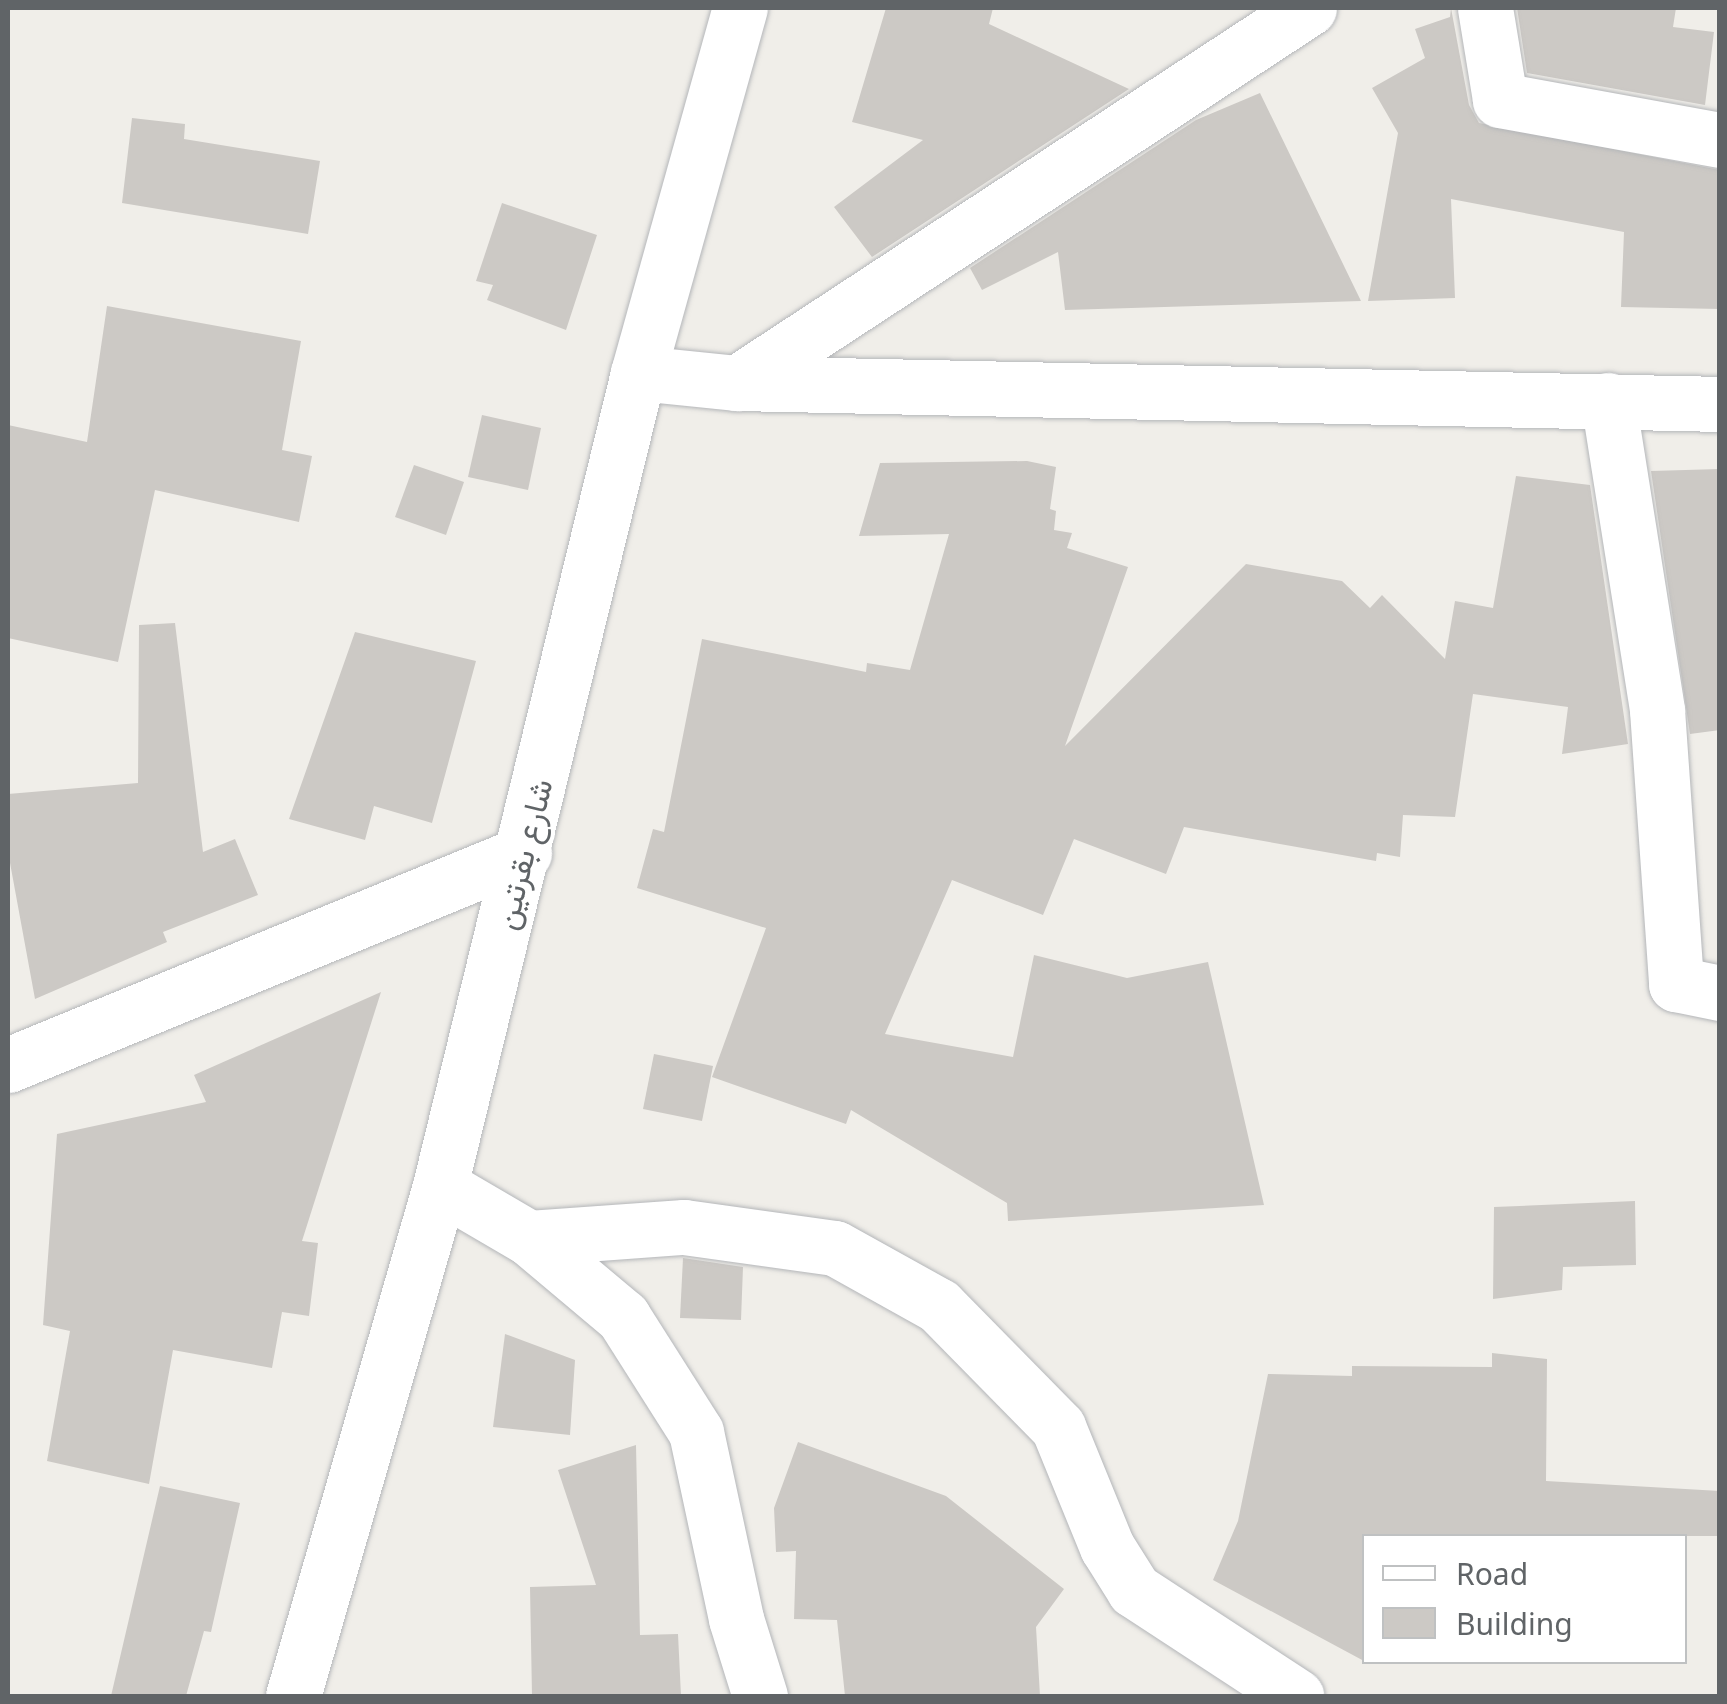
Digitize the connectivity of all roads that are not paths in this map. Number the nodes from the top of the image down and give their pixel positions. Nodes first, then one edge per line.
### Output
1 (740, 8) edge
2 (1309, 8) edge
3 (1485, 8) edge
4 (1720, 140) edge
5 (638, 372) junction
6 (737, 383) junction
7 (1608, 400) junction
8 (1720, 404) edge
9 (524, 853) junction
10 (1720, 993) edge
11 (8, 1065) edge
12 (440, 1186) junction
13 (529, 1238) junction
14 (294, 1696) edge
15 (760, 1696) edge
16 (1296, 1696) edge

1 - 5 street, شارع بقرتين
2 - 6 street
3 - 4 street
5 - 6 street
5 - 9 street, شارع بقرتين
6 - 7 street
7 - 8 street
7 - 10 street
9 - 11 street
9 - 12 street, شارع بقرتين
12 - 13 street
12 - 14 street, شارع بقرتين
13 - 15 street
13 - 16 street

